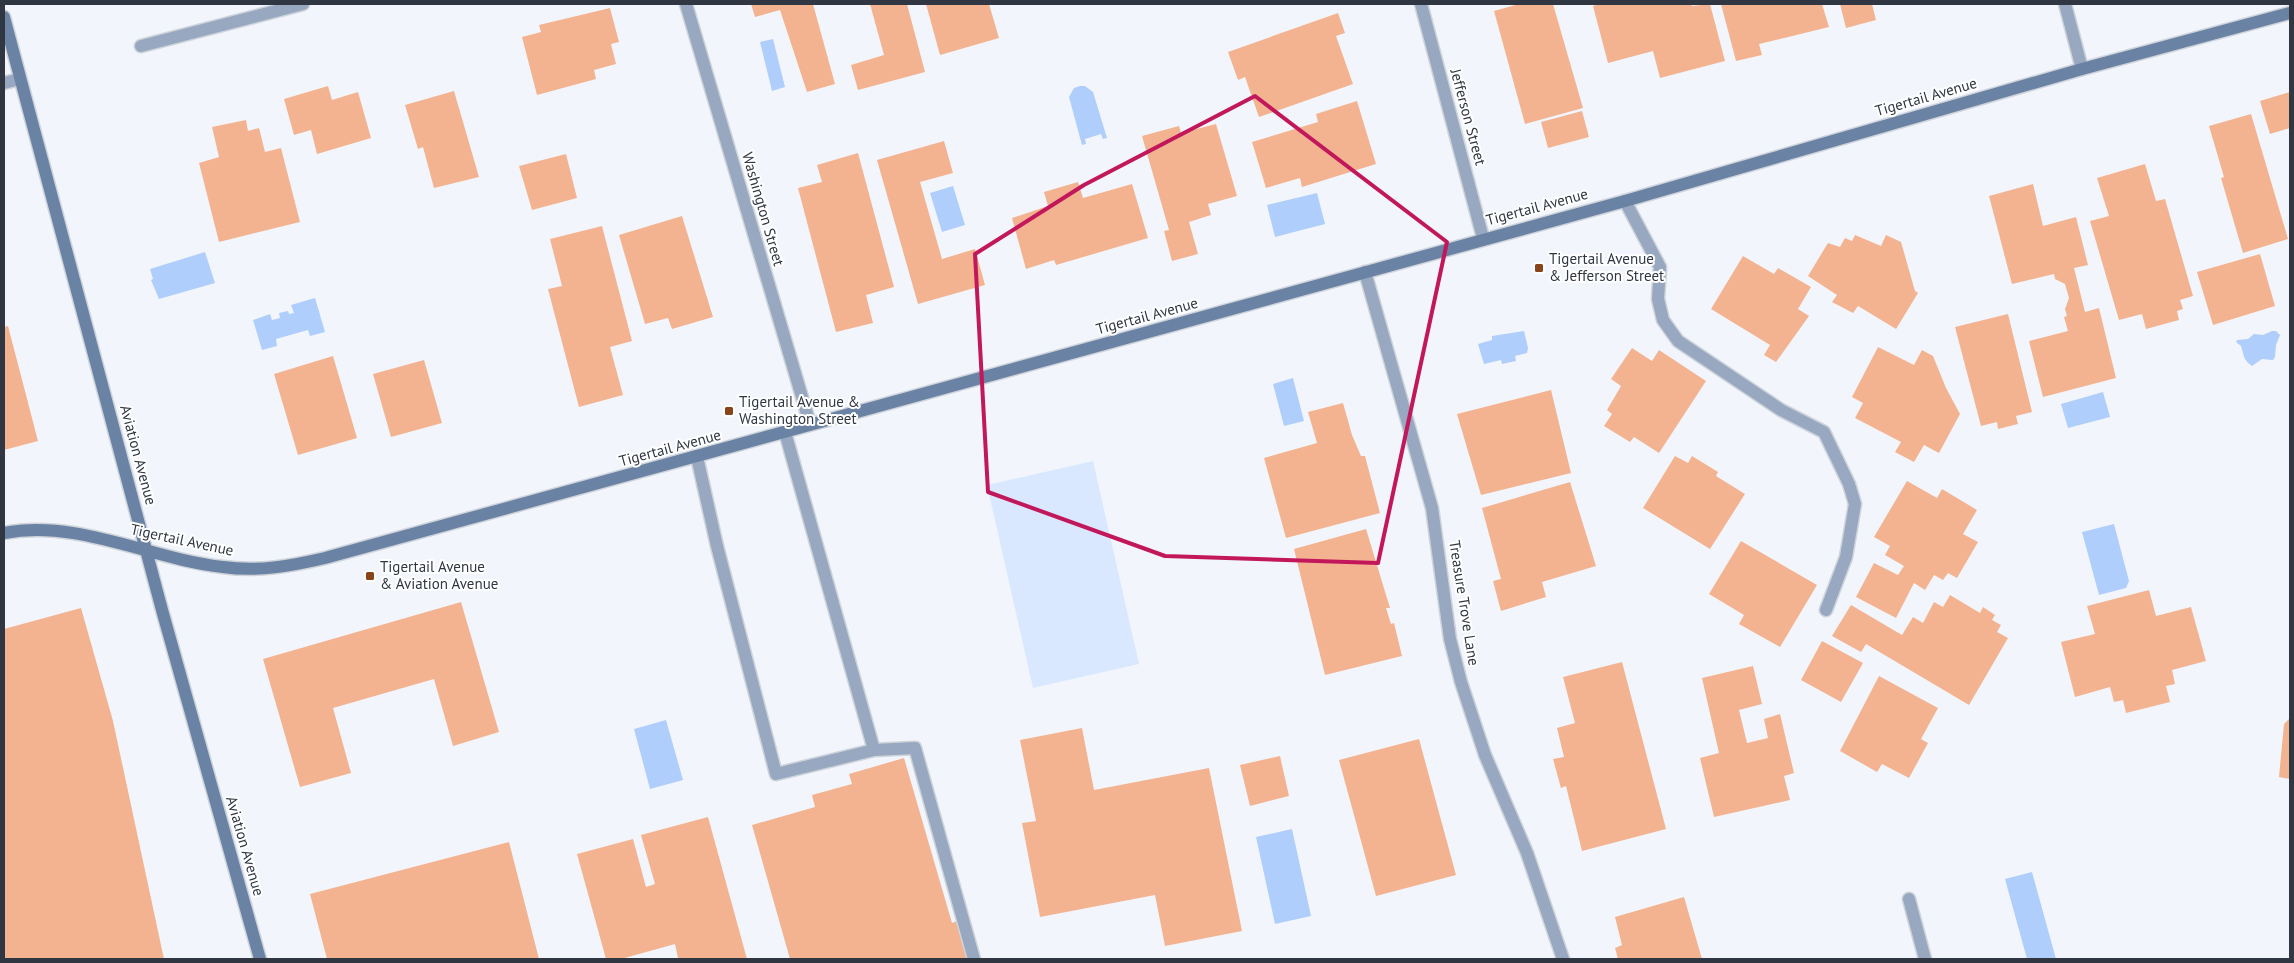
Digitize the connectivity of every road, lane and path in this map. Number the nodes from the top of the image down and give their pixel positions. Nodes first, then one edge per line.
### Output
1 (303, 4) edge
2 (686, 4) edge
3 (1421, 4) edge
4 (2065, 4) edge
5 (2290, 13) edge
6 (4, 17) edge
7 (141, 46) dead end
8 (2082, 70) junction
9 (20, 79) junction
10 (4, 83) edge
11 (1625, 201) junction
12 (1483, 238) junction
13 (1365, 272) junction
14 (810, 424) junction
15 (784, 432) junction
16 (697, 458) junction
17 (4, 533) edge
18 (146, 549) junction
19 (1826, 610) dead end
20 (874, 750) junction
21 (1909, 899) dead end
22 (260, 959) edge
23 (974, 959) edge
24 (1563, 959) edge
25 (1925, 959) edge

1 - 7 street
2 - 14 street, Washington Street
3 - 12 street, Jefferson Street
4 - 8 street
5 - 8 street, Tigertail Avenue
6 - 9 street, Aviation Avenue
8 - 11 street, Tigertail Avenue
9 - 10 street
9 - 18 street, Aviation Avenue
11 - 12 street, Tigertail Avenue
11 - 19 street
12 - 13 street, Tigertail Avenue
13 - 14 street, Tigertail Avenue
13 - 24 street, Treasure Trove Lane
14 - 15 street, Tigertail Avenue
15 - 16 street, Tigertail Avenue
15 - 20 street
16 - 18 street, Tigertail Avenue
16 - 20 street
17 - 18 street, Tigertail Avenue
18 - 22 street, Aviation Avenue
20 - 23 street
21 - 25 street

